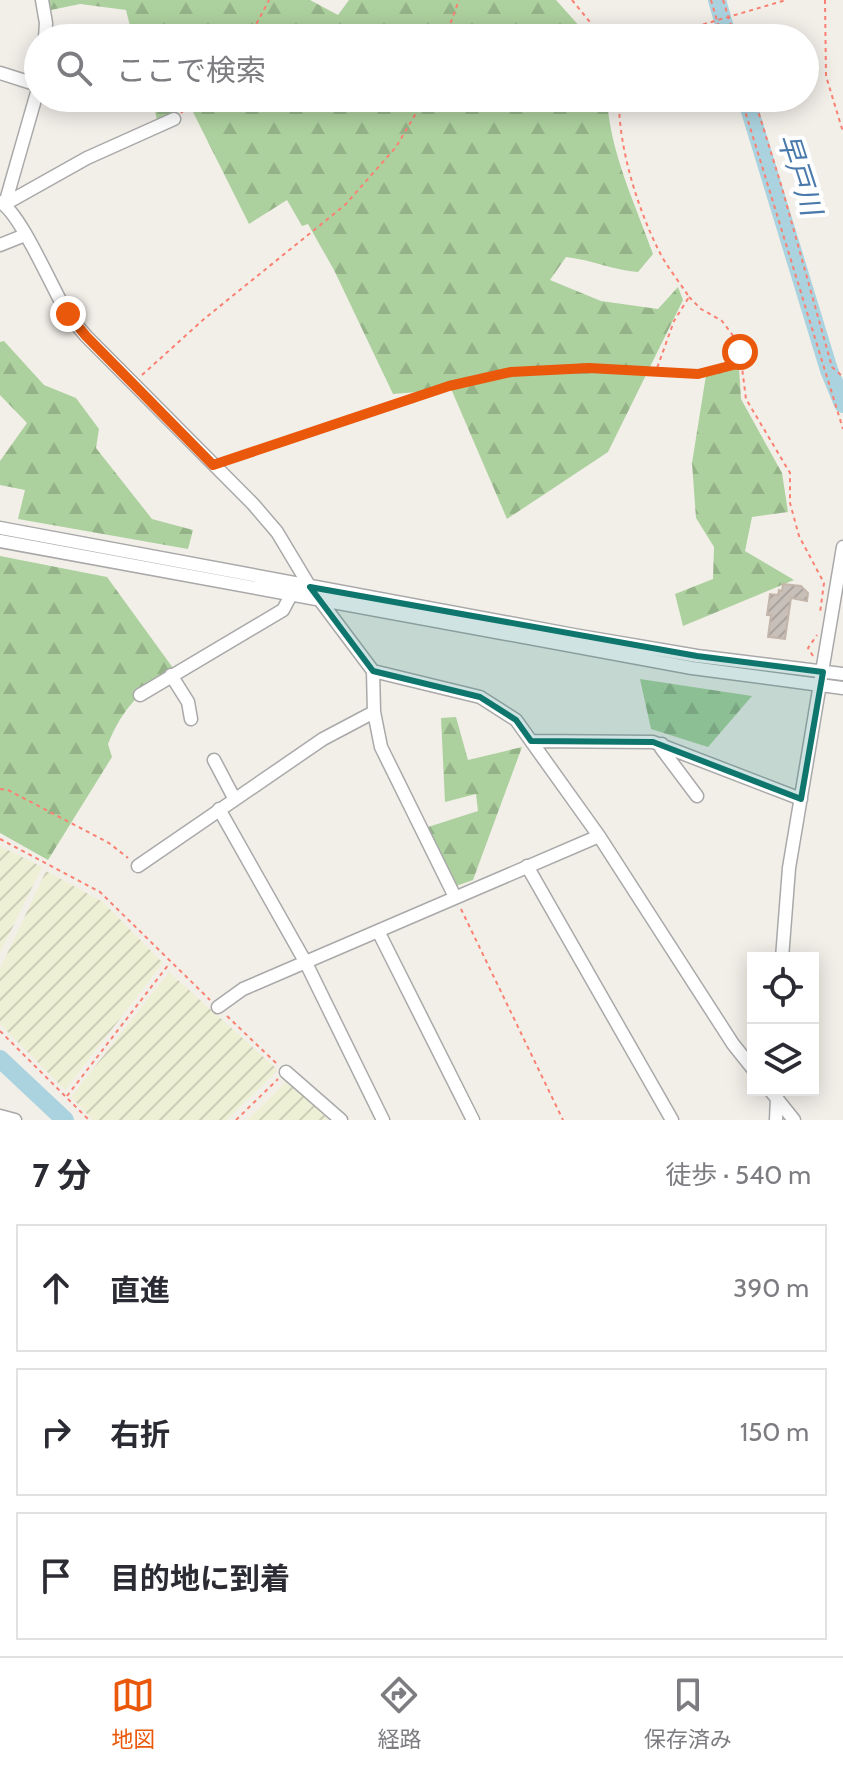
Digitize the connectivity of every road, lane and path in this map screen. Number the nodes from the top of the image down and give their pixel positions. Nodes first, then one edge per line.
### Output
1 (42, 0) edge
2 (269, 0) edge
3 (459, 0) edge
4 (572, 0) edge
5 (711, 0) edge
6 (723, 0) edge
7 (786, 0) edge
8 (825, 0) edge
9 (729, 18) junction
10 (717, 20) junction
11 (46, 24) edge
12 (256, 24) edge
13 (450, 24) edge
14 (592, 24) edge
15 (704, 24) edge
16 (718, 24) edge
17 (731, 24) edge
18 (0, 73) edge
19 (24, 82) edge
20 (30, 112) edge
21 (182, 112) edge
22 (417, 112) edge
23 (618, 112) edge
24 (745, 112) edge
25 (758, 112) edge
26 (174, 119) joint
27 (843, 132) edge
28 (2, 203) edge
29 (25, 235) junction
30 (0, 245) edge
31 (689, 297) junction
32 (741, 363) junction
33 (656, 372) junction
34 (843, 377) edge
35 (133, 383) junction
36 (843, 429) edge
37 (213, 465) junction
38 (1, 534) edge
39 (843, 547) edge
40 (310, 587) junction
41 (291, 595) junction
42 (320, 601) junction
43 (819, 621) dead end
44 (817, 634) dead end
45 (373, 671) junction
46 (823, 672) junction
47 (843, 674) edge
48 (171, 675) junction
49 (819, 686) junction
50 (843, 688) edge
51 (140, 695) dead end
52 (374, 712) junction
53 (191, 719) dead end
54 (531, 741) junction
55 (662, 744) junction
56 (214, 760) dead end
57 (0, 789) edge
58 (697, 796) dead end
59 (234, 798) junction
60 (801, 799) junction
61 (219, 809) junction
62 (599, 836) junction
63 (0, 839) edge
64 (138, 866) joint
65 (527, 866) junction
66 (455, 897) junction
67 (378, 931) junction
68 (782, 952) edge
69 (170, 963) junction
70 (306, 963) junction
71 (218, 1007) junction
72 (0, 1031) edge
73 (747, 1062) edge
74 (286, 1072) junction
75 (67, 1096) junction
76 (775, 1096) edge
77 (777, 1096) edge
78 (0, 1116) edge
79 (15, 1120) edge
80 (89, 1120) edge
81 (236, 1120) edge
82 (341, 1120) edge
83 (383, 1120) edge
84 (473, 1120) edge
85 (563, 1120) edge
86 (672, 1120) edge
87 (776, 1120) edge
88 (794, 1120) edge

1 - 11 street
2 - 12 path
3 - 13 path
4 - 14 path
5 - 10 path
6 - 9 path
7 - 9 path
8 - 27 path
9 - 10 path
9 - 17 path
10 - 15 path
10 - 16 path
18 - 19 street
20 - 28 street
21 - 26 path
22 - 35 path
23 - 31 path
24 - 36 path
25 - 34 path
26 - 28 street
28 - 29 street
29 - 30 street
29 - 35 street
31 - 32 path
31 - 33 path
32 - 33 path
32 - 43 path
33 - 37 path
35 - 37 street
37 - 40 street
38 - 40 street
38 - 41 street
39 - 46 street
40 - 42 street
40 - 46 street
41 - 42 street
41 - 48 street
42 - 45 street
42 - 49 street
44 - 46 path
45 - 52 street
45 - 54 street
46 - 47 street
46 - 49 street
48 - 51 street
48 - 53 street
49 - 50 street
49 - 60 street
52 - 59 street
52 - 66 street
54 - 55 street
54 - 62 street
55 - 58 street
55 - 60 street
56 - 59 street
57 - 64 path
59 - 61 street
60 - 68 street
61 - 64 street
61 - 70 street
62 - 65 street
62 - 73 street
63 - 69 path
65 - 66 street
65 - 86 street
66 - 67 street
66 - 85 path
67 - 70 street
67 - 84 street
69 - 71 path
69 - 75 path
70 - 71 street
70 - 83 street
71 - 74 path
72 - 75 path
74 - 81 path
74 - 82 street
75 - 80 path
76 - 87 street
77 - 88 street
78 - 79 street

